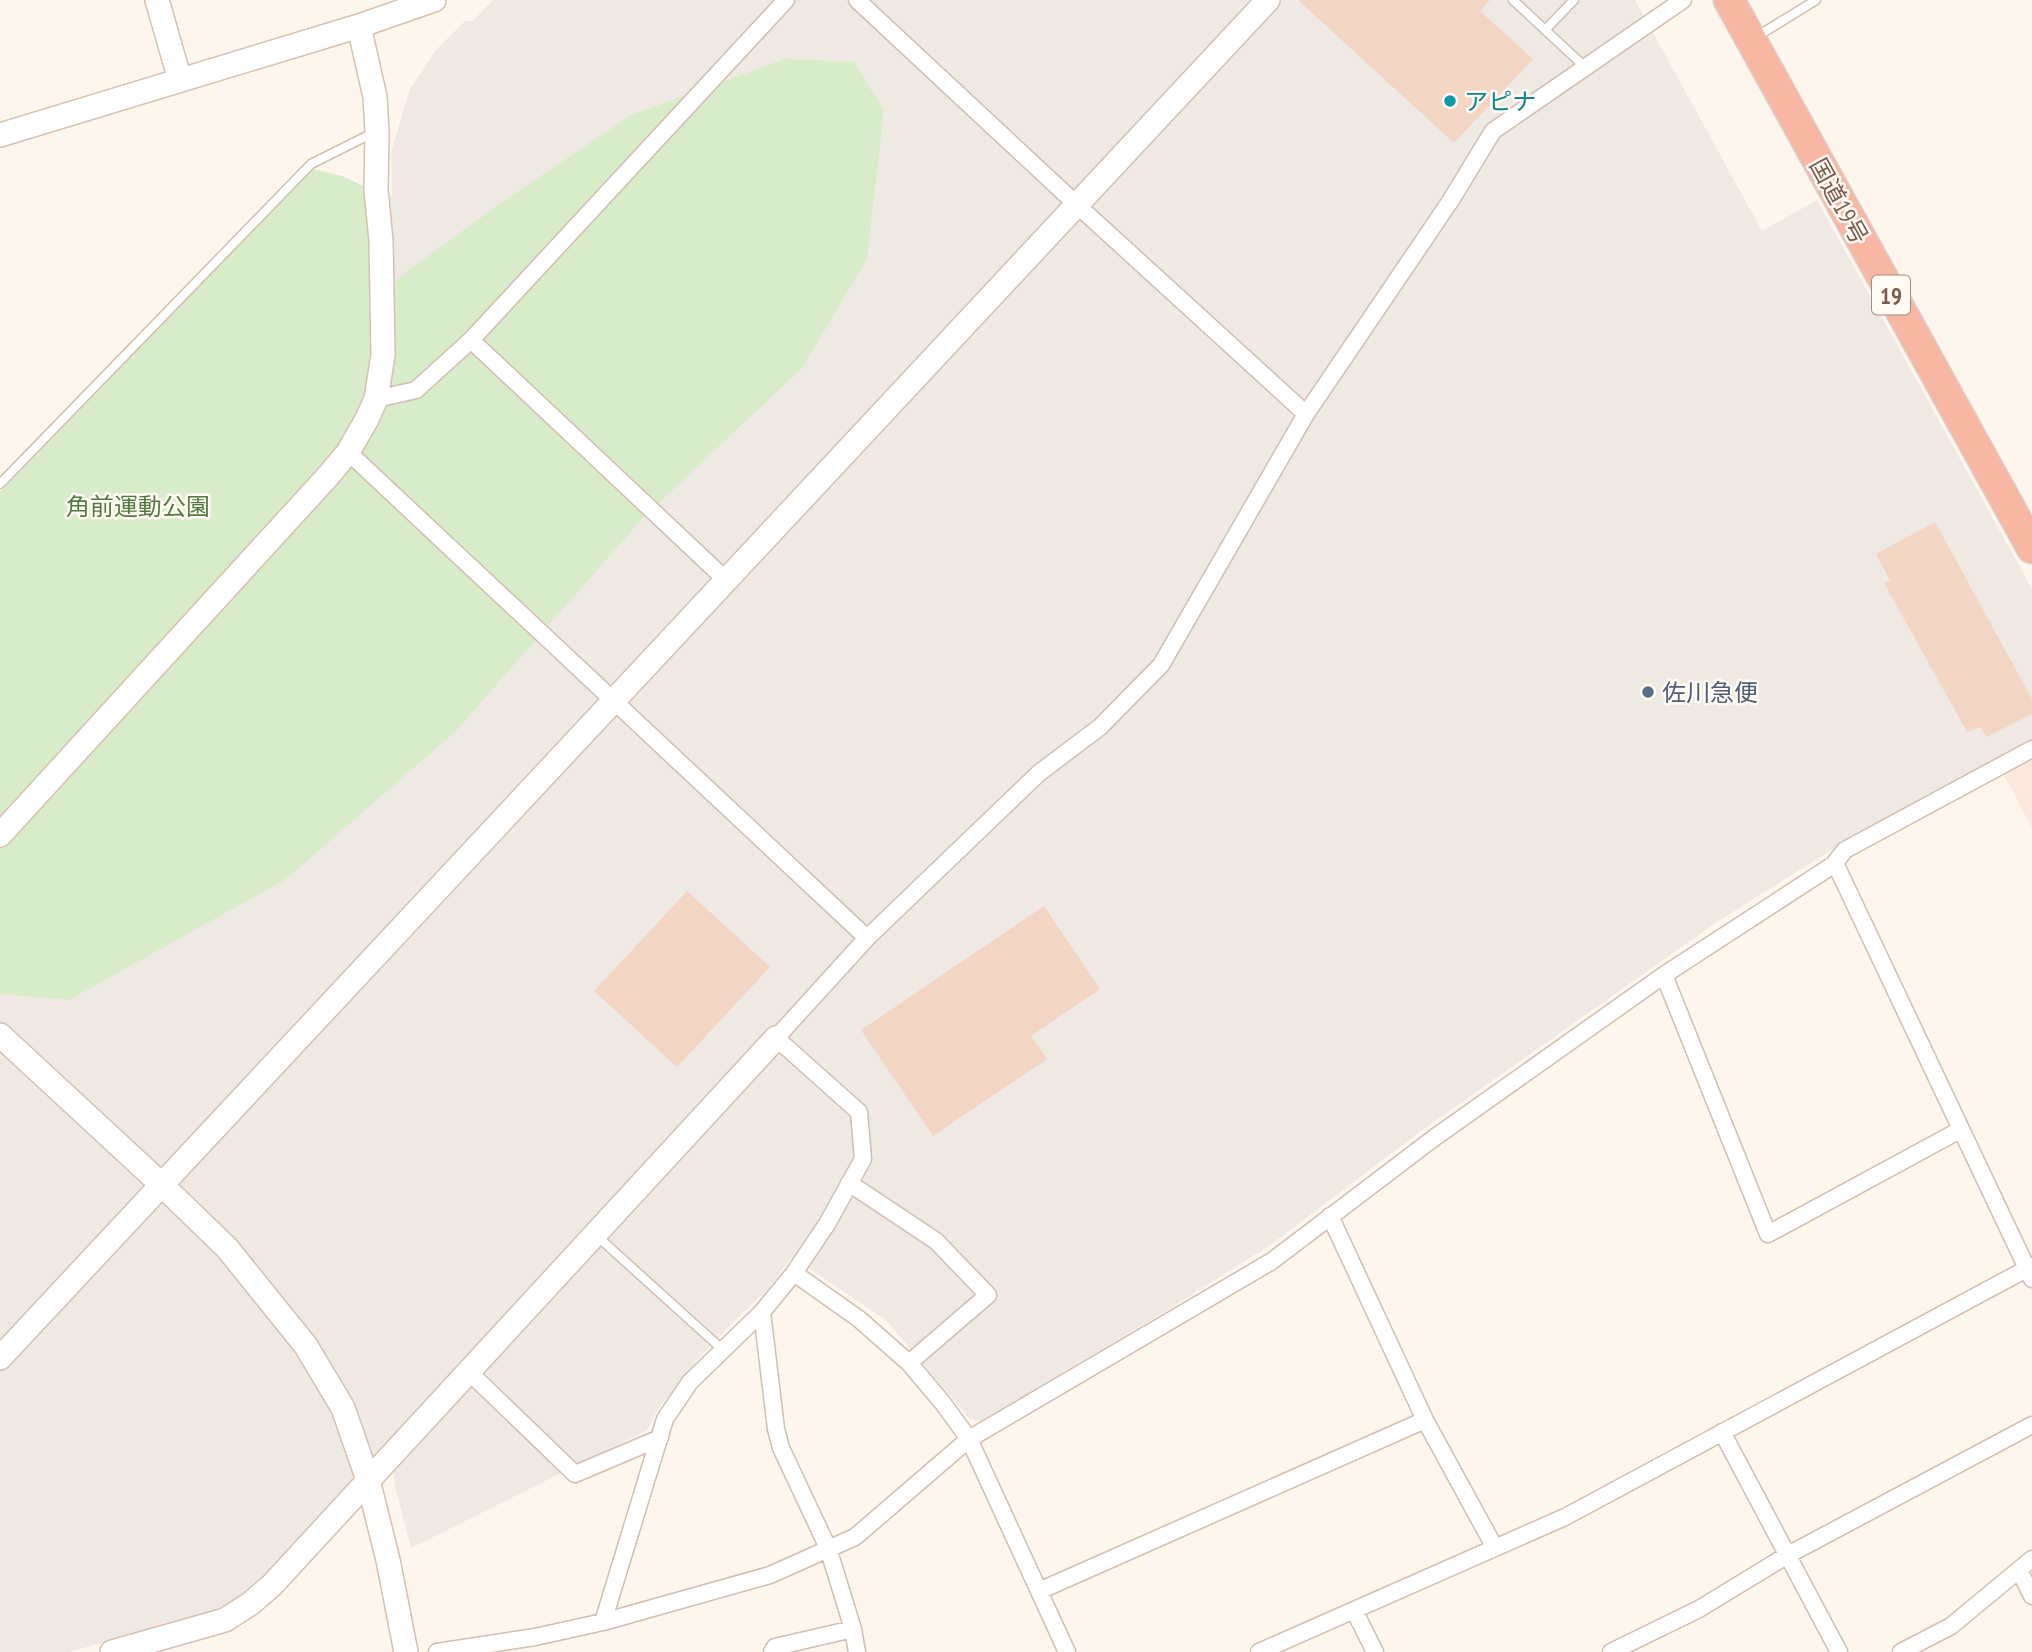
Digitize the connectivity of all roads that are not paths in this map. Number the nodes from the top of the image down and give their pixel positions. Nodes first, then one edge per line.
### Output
1 (157, 0) edge
2 (434, 0) edge
3 (786, 0) edge
4 (857, 0) edge
5 (1268, 0) edge
6 (1513, 0) edge
7 (1574, 0) edge
8 (1683, 0) edge
9 (1729, 0) edge
10 (1816, 0) edge
11 (359, 26) junction
12 (1545, 30) junction
13 (1752, 40) junction
14 (1585, 67) junction
15 (180, 80) junction
16 (377, 131) junction
17 (0, 135) edge
18 (1076, 204) junction
19 (471, 340) junction
20 (376, 399) junction
21 (1306, 414) junction
22 (348, 452) junction
23 (0, 484) edge
24 (2032, 548) edge
25 (726, 580) junction
26 (613, 700) junction
27 (2032, 749) edge
28 (0, 835) edge
29 (1835, 863) junction
30 (867, 938) junction
31 (1664, 975) junction
32 (0, 1035) edge
33 (776, 1038) junction
34 (1960, 1130) junction
35 (849, 1183) junction
36 (162, 1185) junction
37 (1330, 1216) junction
38 (595, 1234) junction
39 (2030, 1271) edge
40 (793, 1273) junction
41 (762, 1312) junction
42 (723, 1350) junction
43 (0, 1359) edge
44 (909, 1363) junction
45 (468, 1371) junction
46 (1425, 1420) junction
47 (2032, 1425) edge
48 (1722, 1432) junction
49 (660, 1438) junction
50 (969, 1439) junction
51 (368, 1480) junction
52 (828, 1548) junction
53 (1495, 1548) junction
54 (1786, 1556) junction
55 (2032, 1559) edge
56 (2019, 1570) junction
57 (1039, 1591) junction
58 (2032, 1596) edge
59 (1354, 1610) junction
60 (603, 1622) junction
61 (853, 1629) junction
62 (536, 1645) edge
63 (112, 1652) edge
64 (405, 1652) edge
65 (437, 1652) edge
66 (772, 1652) edge
67 (857, 1652) edge
68 (1067, 1652) edge
69 (1259, 1652) edge
70 (1375, 1652) edge
71 (1611, 1652) edge
72 (1839, 1652) edge
73 (1901, 1652) edge

1 - 15 street
2 - 11 street
3 - 19 street
4 - 18 street
5 - 18 street
6 - 12 lane
7 - 12 lane
8 - 14 street
9 - 13 highway, 国道19号 / 19
10 - 13 lane
11 - 15 street
11 - 16 street
12 - 14 lane
13 - 24 highway, 国道19号 / 19
14 - 21 street
15 - 17 street
16 - 20 street
16 - 23 lane
18 - 21 street
18 - 25 street
19 - 20 street
19 - 25 street
20 - 22 street
21 - 30 street
22 - 26 street
22 - 28 street
25 - 26 street
26 - 30 street
26 - 36 street
27 - 29 street
29 - 31 street
29 - 34 street
30 - 33 street
31 - 34 street
31 - 37 street
32 - 36 street
33 - 35 street
33 - 38 street
34 - 39 street
35 - 40 street
35 - 44 street
36 - 43 street
36 - 51 street
37 - 46 street
37 - 50 street
38 - 42 lane
38 - 45 street
39 - 48 street
40 - 41 street
40 - 44 street
41 - 42 street
41 - 52 street
42 - 49 street
44 - 50 street
45 - 49 street
45 - 51 street
46 - 53 street
46 - 57 street
47 - 54 street
48 - 53 street
48 - 54 street
49 - 60 street
50 - 52 street
50 - 57 street
51 - 63 street
51 - 64 street
52 - 60 street
52 - 61 street
53 - 59 street
54 - 71 street
54 - 72 street
55 - 56 street
56 - 58 street
56 - 73 street
57 - 68 street
59 - 69 street
59 - 70 street
60 - 62 street
61 - 66 street
61 - 67 street
62 - 65 street

